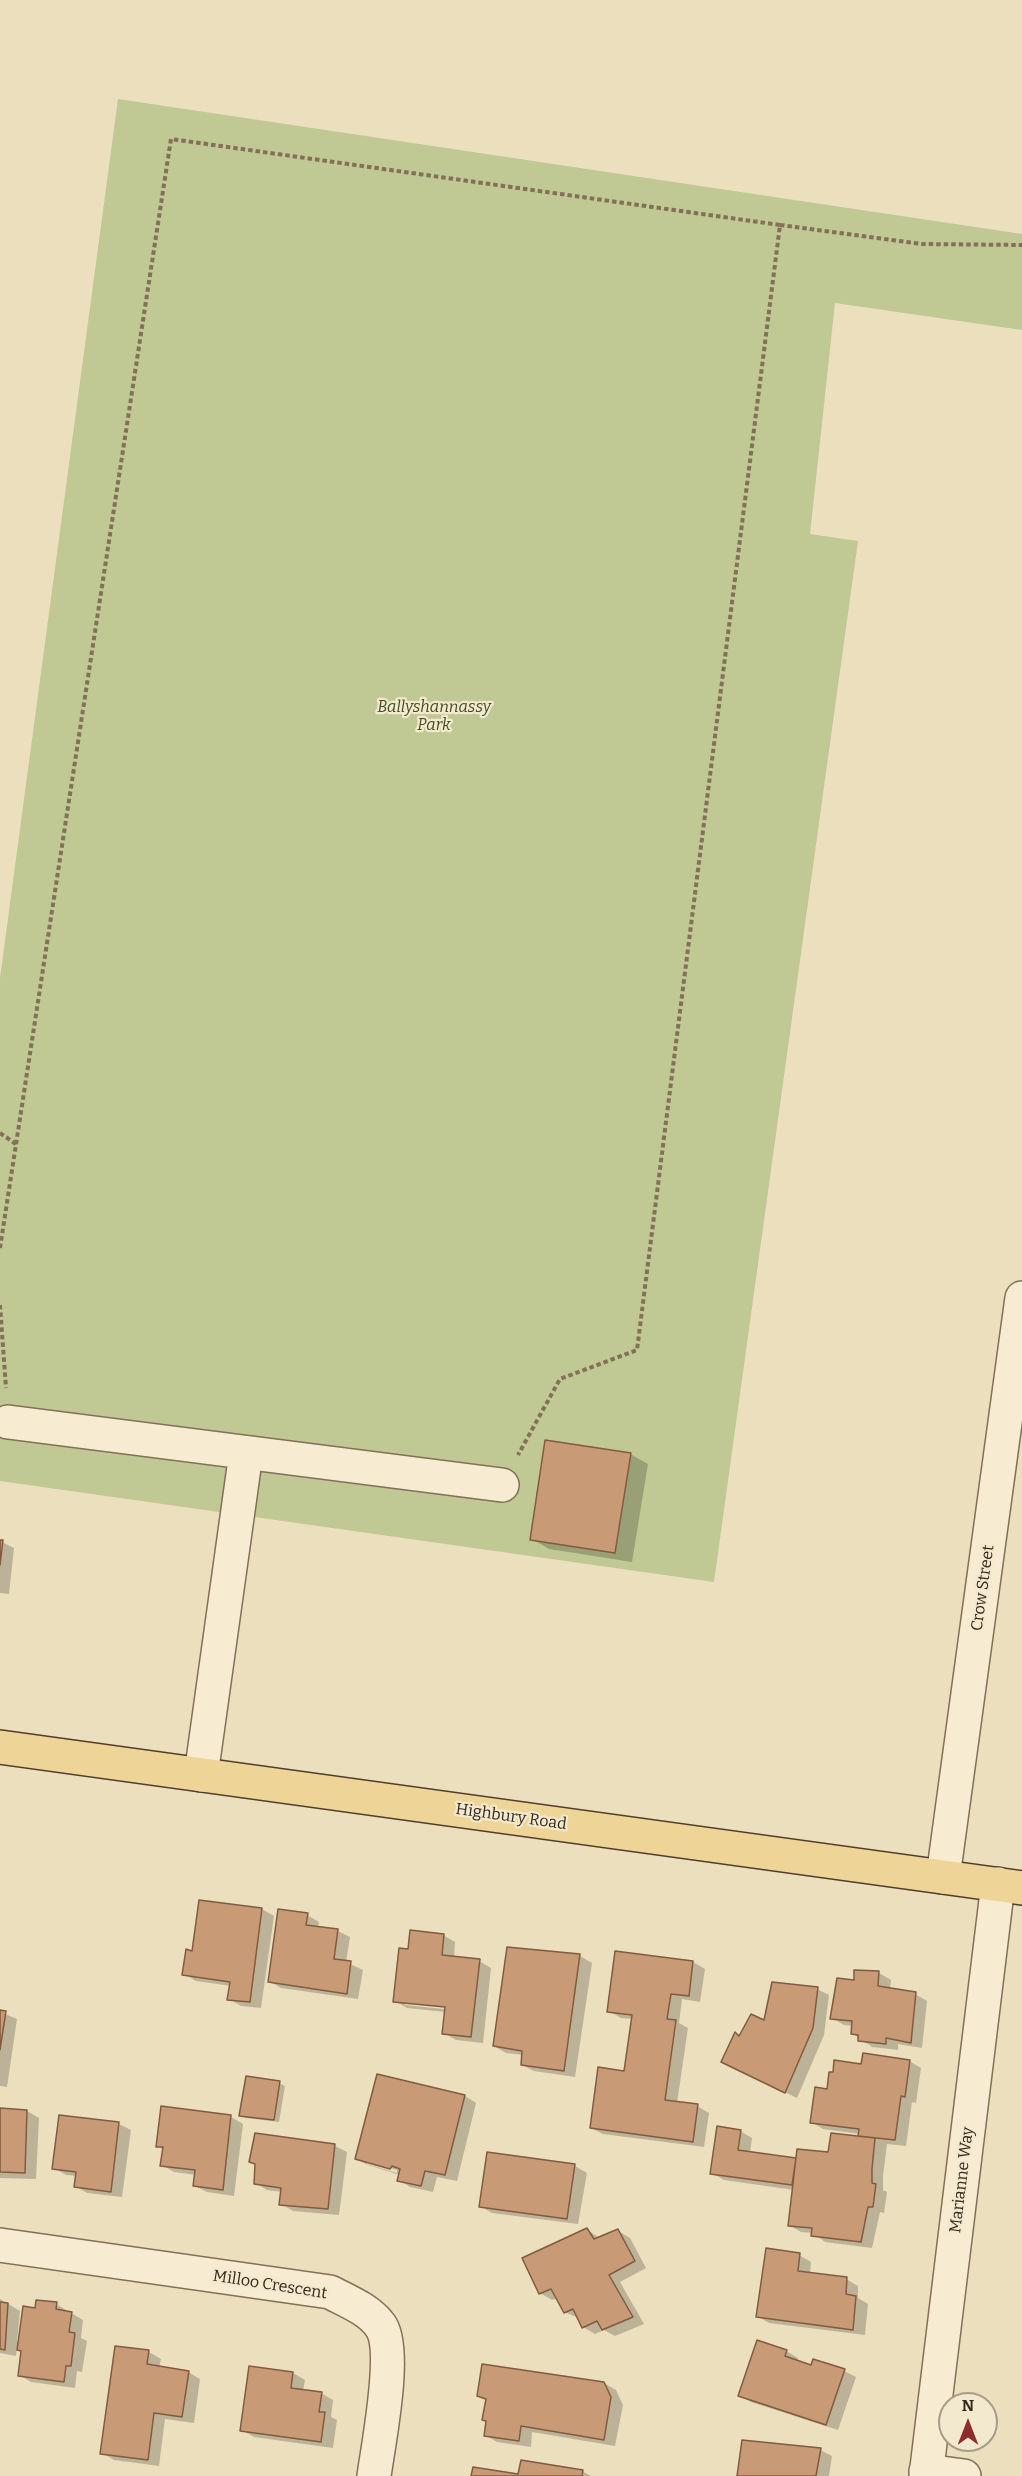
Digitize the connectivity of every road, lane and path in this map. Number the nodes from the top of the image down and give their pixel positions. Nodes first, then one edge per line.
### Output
1 (780, 225) junction
2 (1022, 245) edge
3 (0, 1133) edge
4 (16, 1144) junction
5 (0, 1248) edge
6 (1022, 1298) edge
7 (0, 1305) edge
8 (8, 1422) joint
9 (246, 1453) junction
10 (502, 1485) joint
11 (0, 1747) edge
12 (201, 1775) junction
13 (943, 1877) junction
14 (1010, 1886) edge
15 (0, 2245) edge
16 (926, 2474) edge
17 (374, 2476) edge
18 (964, 2476) edge

1 - 2 path
1 - 4 path
1 - 10 path
3 - 4 path
4 - 5 path
6 - 13 street, Crow Street
7 - 8 path
8 - 9 street
9 - 10 street
9 - 12 street
11 - 12 main road, Highbury Road
12 - 13 main road, Highbury Road
13 - 14 main road, Highbury Road
14 - 16 street, Marianne Way
15 - 17 street, Milloo Crescent
16 - 18 street

